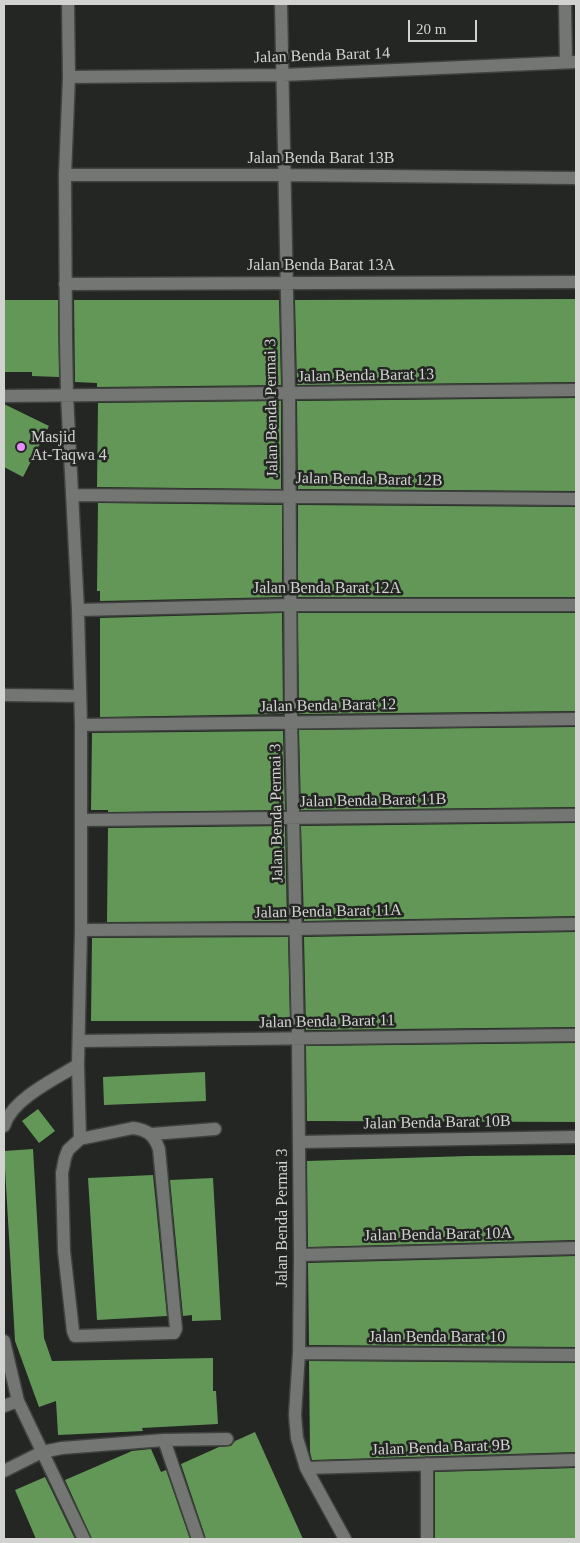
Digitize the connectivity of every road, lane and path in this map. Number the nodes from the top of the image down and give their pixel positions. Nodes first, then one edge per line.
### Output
1 (68, 4) edge
2 (282, 4) edge
3 (565, 4) edge
4 (571, 62) edge
5 (283, 75) junction
6 (68, 77) junction
7 (65, 175) junction
8 (285, 175) junction
9 (576, 178) edge
10 (286, 282) junction
11 (576, 282) edge
12 (65, 284) junction
13 (576, 390) edge
14 (289, 393) junction
15 (67, 395) junction
16 (4, 396) edge
17 (72, 495) junction
18 (290, 496) junction
19 (576, 499) edge
20 (290, 604) junction
21 (576, 605) edge
22 (78, 610) junction
23 (4, 695) edge
24 (80, 696) junction
25 (576, 719) edge
26 (291, 722) junction
27 (81, 724) junction
28 (576, 815) edge
29 (293, 818) junction
30 (81, 820) junction
31 (576, 924) edge
32 (296, 929) junction
33 (81, 930) junction
34 (576, 1035) edge
35 (298, 1038) junction
36 (79, 1041) junction
37 (78, 1065) junction
38 (5, 1120) edge
39 (215, 1129) dead end
40 (152, 1134) junction
41 (576, 1137) edge
42 (80, 1139) junction
43 (299, 1142) junction
44 (576, 1248) edge
45 (300, 1254) junction
46 (4, 1341) edge
47 (298, 1353) junction
48 (576, 1355) edge
49 (18, 1401) junction
50 (4, 1406) edge
51 (227, 1439) dead end
52 (164, 1440) junction
53 (42, 1452) junction
54 (576, 1460) edge
55 (427, 1464) junction
56 (306, 1468) junction
57 (4, 1471) edge
58 (84, 1539) edge
59 (198, 1539) edge
60 (345, 1539) edge
61 (427, 1539) edge

1 - 6 street
2 - 5 street, Jalan Benda Permai 3
3 - 4 street
4 - 5 street, Jalan Benda Barat 14
5 - 6 street, Jalan Benda Barat 14
5 - 8 street, Jalan Benda Permai 3
6 - 7 street
7 - 8 street, Jalan Benda Barat 13B
7 - 12 street
8 - 9 street, Jalan Benda Barat 13B
8 - 10 street, Jalan Benda Permai 3
10 - 11 street, Jalan Benda Barat 13A
10 - 12 street, Jalan Benda Barat 13A
10 - 14 street, Jalan Benda Permai 3
12 - 15 street
13 - 14 street, Jalan Benda Barat 13
14 - 15 street, Jalan Benda Barat 13
14 - 18 street, Jalan Benda Permai 3
15 - 16 street, Jalan Benda Barat 13
15 - 17 street
17 - 18 street, Jalan Benda Barat 12B
17 - 22 street
18 - 19 street, Jalan Benda Barat 12B
18 - 20 street, Jalan Benda Permai 3
20 - 21 street, Jalan Benda Barat 12A
20 - 22 street, Jalan Benda Barat 12A
20 - 26 street, Jalan Benda Permai 3
22 - 24 street
23 - 24 street
24 - 27 street
25 - 26 street, Jalan Benda Barat 12
26 - 27 street, Jalan Benda Barat 12
26 - 29 street, Jalan Benda Permai 3
27 - 30 street
28 - 29 street, Jalan Benda Barat 11B
29 - 30 street, Jalan Benda Barat 11B
29 - 32 street, Jalan Benda Permai 3
30 - 33 street
31 - 32 street, Jalan Benda Barat 11A
32 - 33 street, Jalan Benda Barat 11A
32 - 35 street, Jalan Benda Permai 3
33 - 36 street
34 - 35 street, Jalan Benda Barat 11
35 - 36 street, Jalan Benda Barat 11
35 - 43 street, Jalan Benda Permai 3
36 - 37 street
37 - 38 street
37 - 42 street
39 - 40 street
40 - 42 street
40 - 42 street
41 - 43 street, Jalan Benda Barat 10B
43 - 45 street, Jalan Benda Permai 3
44 - 45 street, Jalan Benda Barat 10A
45 - 47 street, Jalan Benda Permai 3
46 - 49 street
47 - 48 street, Jalan Benda Barat 10
47 - 56 street, Jalan Benda Permai 3
49 - 50 street
49 - 53 street
51 - 52 street
52 - 53 street
52 - 59 street
53 - 57 street
53 - 58 street
54 - 55 street, Jalan Benda Barat 9B
55 - 56 street, Jalan Benda Barat 9B
55 - 61 street
56 - 60 street, Jalan Benda Permai 3

